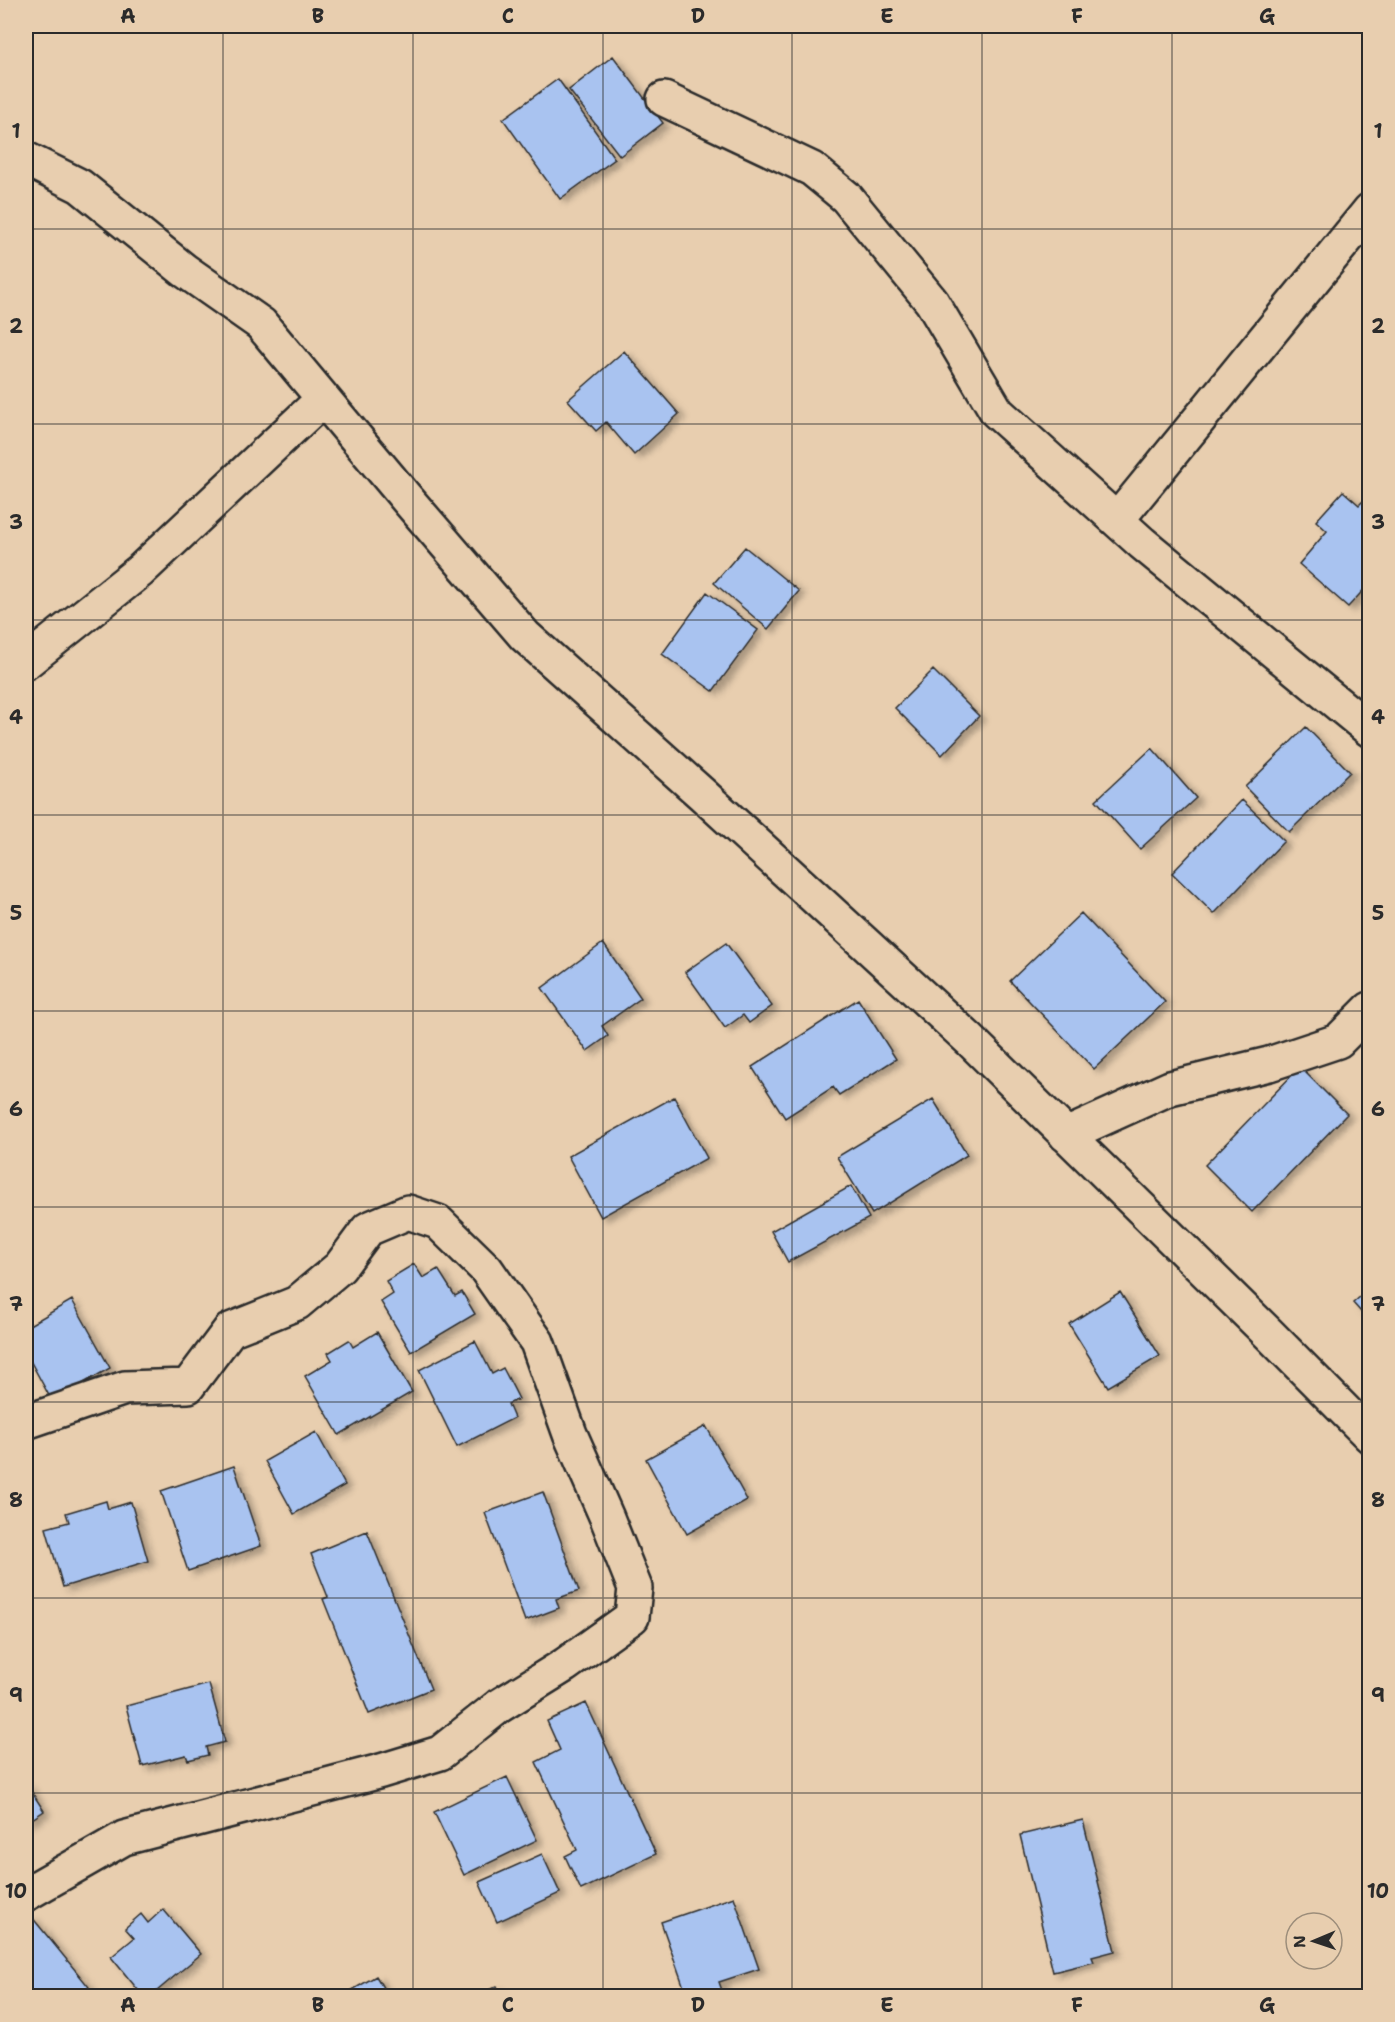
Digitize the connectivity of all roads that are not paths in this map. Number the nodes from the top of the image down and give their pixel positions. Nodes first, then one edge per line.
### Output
1 (664, 99) dead end
2 (26, 159) edge
3 (1370, 210) edge
4 (323, 399) junction
5 (1117, 520) junction
6 (26, 662) edge
7 (1370, 730) edge
8 (1370, 1009) edge
9 (1066, 1135) junction
10 (26, 1422) edge
11 (1370, 1436) edge
12 (26, 1894) edge

1 - 5 street
2 - 4 street
3 - 5 street
4 - 6 street
4 - 9 street
5 - 7 street
8 - 9 street
9 - 11 street
10 - 12 street

